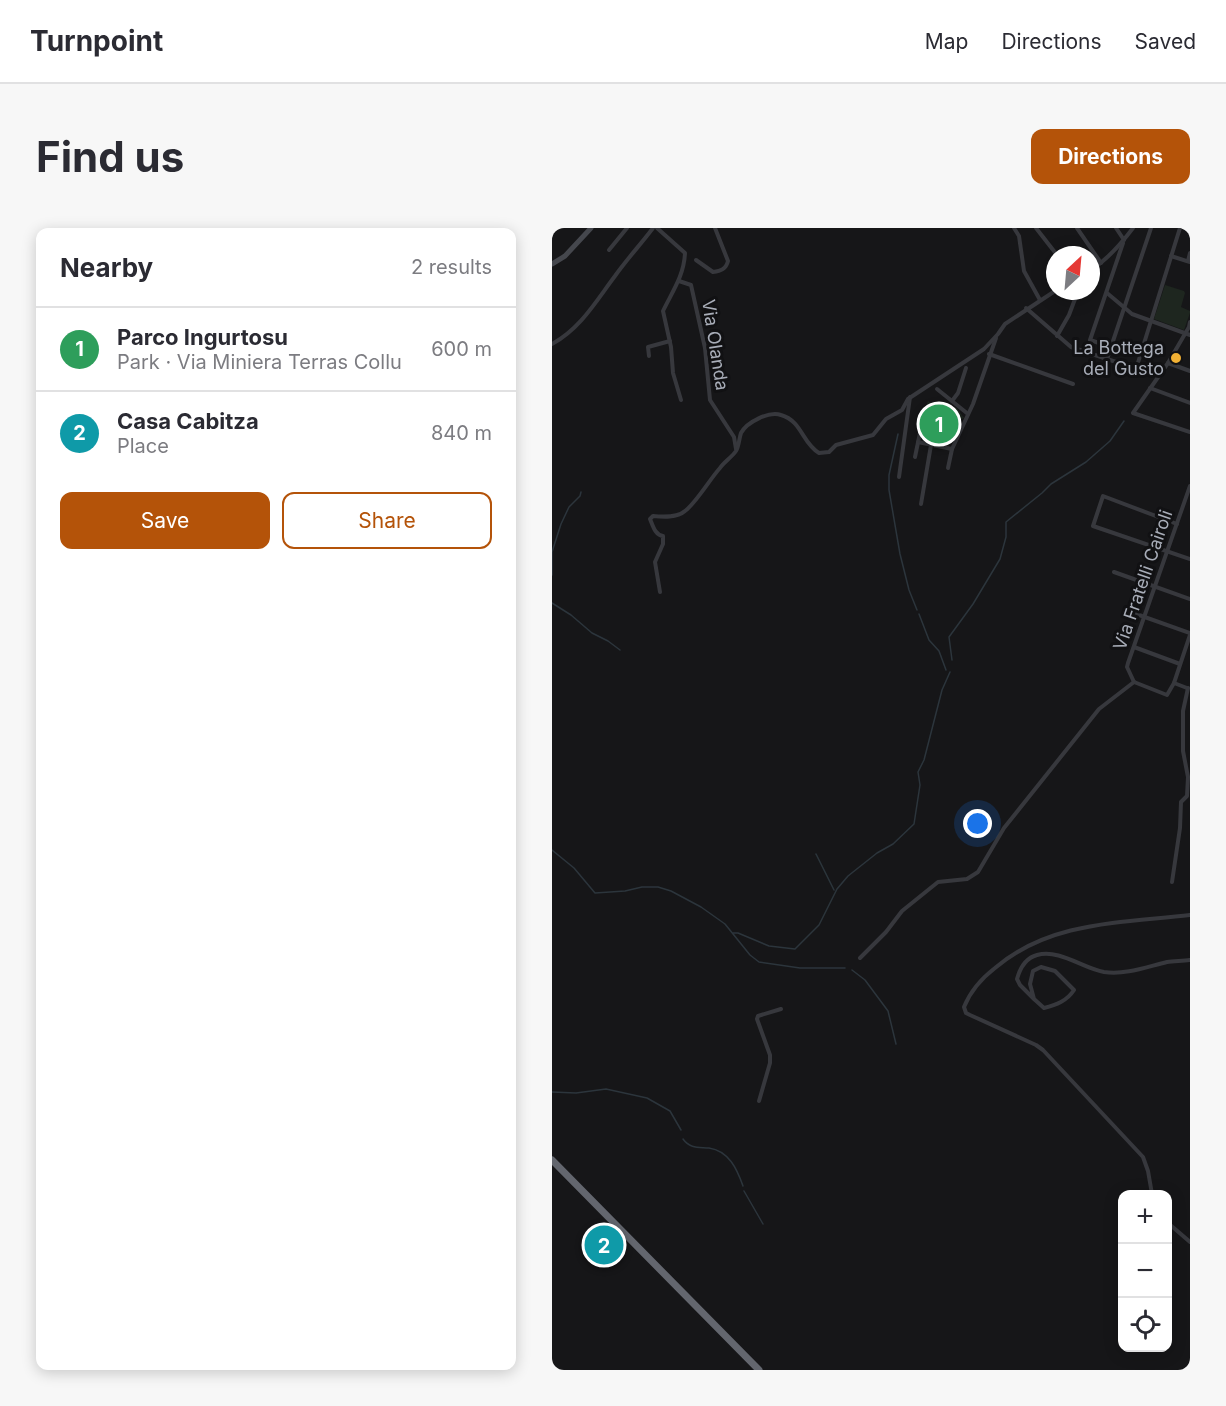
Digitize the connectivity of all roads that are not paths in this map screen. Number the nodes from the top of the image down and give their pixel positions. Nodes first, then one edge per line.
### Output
1 (591, 228) edge
2 (627, 228) edge
3 (655, 228) edge
4 (716, 228) edge
5 (1014, 228) edge
6 (1036, 228) edge
7 (1077, 228) edge
8 (1116, 228) edge
9 (1133, 228) edge
10 (1151, 228) edge
11 (1180, 228) edge
12 (1124, 241) junction
13 (1050, 246) edge
14 (609, 250) dead end
15 (1190, 253) edge
16 (1171, 256) junction
17 (696, 260) dead end
18 (1189, 262) edge
19 (1101, 263) joint
20 (552, 264) edge
21 (680, 281) junction
22 (1107, 293) junction
23 (1046, 296) edge
24 (1040, 300) junction
25 (1075, 300) edge
26 (1026, 308) junction
27 (1124, 308) junction
28 (1150, 322) junction
29 (1190, 325) edge
30 (998, 334) junction
31 (1188, 335) edge
32 (1057, 336) junction
33 (670, 341) junction
34 (552, 344) edge
35 (1111, 347) junction
36 (989, 354) junction
37 (649, 356) dead end
38 (1107, 359) junction
39 (1168, 363) junction
40 (966, 368) dead end
41 (1136, 369) junction
42 (1190, 371) edge
43 (1158, 376) junction
44 (1073, 384) dead end
45 (1150, 388) junction
46 (937, 389) dead end
47 (910, 397) junction
48 (681, 400) dead end
49 (952, 401) junction
50 (1190, 403) edge
51 (968, 414) junction
52 (921, 428) dead end
53 (1190, 432) edge
54 (918, 442) junction
55 (931, 444) junction
56 (952, 449) junction
57 (736, 450) junction
58 (915, 457) dead end
59 (948, 468) dead end
60 (899, 477) dead end
61 (1190, 486) edge
62 (921, 504) dead end
63 (1177, 524) junction
64 (1168, 551) junction
65 (1190, 559) edge
66 (1114, 572) dead end
67 (1155, 586) junction
68 (660, 592) dead end
69 (1190, 599) edge
70 (1125, 610) dead end
71 (1144, 617) junction
72 (1190, 634) edge
73 (1134, 647) junction
74 (1180, 664) junction
75 (1134, 682) junction
76 (1174, 683) junction
77 (1189, 688) edge
78 (1172, 882) dead end
79 (1190, 915) edge
80 (860, 958) dead end
81 (1190, 960) edge
82 (1034, 999) junction
83 (781, 1009) dead end
84 (759, 1101) dead end
85 (552, 1160) edge
86 (1151, 1190) edge
87 (1172, 1227) edge
88 (1190, 1242) edge
89 (759, 1370) edge

1 - 20 main road
2 - 14 street
3 - 21 street
3 - 34 street
4 - 17 street
5 - 24 street
6 - 13 street
7 - 19 street
8 - 12 street
9 - 12 street
10 - 27 street
11 - 16 street
12 - 19 street
12 - 22 street
15 - 18 street
16 - 18 street
16 - 28 street
21 - 33 street
21 - 57 street, Via Olanda
22 - 27 street
22 - 35 street
23 - 24 street
24 - 26 street
25 - 32 street
26 - 30 street
26 - 32 street
27 - 28 street
27 - 35 street
28 - 31 street
28 - 41 street
29 - 31 street
30 - 36 street
30 - 47 street
31 - 39 street
32 - 38 street
33 - 37 street
33 - 48 street
35 - 38 street
36 - 44 street
36 - 51 street
38 - 41 street
39 - 42 street
39 - 43 street
40 - 49 street
41 - 43 street
43 - 45 street
45 - 50 street
45 - 53 street
46 - 49 street
47 - 57 street
47 - 60 street
49 - 51 street
51 - 56 street
52 - 54 street
54 - 55 street
54 - 58 street
55 - 56 street
55 - 62 street
56 - 59 street
57 - 68 street
61 - 63 street, Via Fratelli Cairoli
63 - 64 street, Via Fratelli Cairoli
63 - 64 street
64 - 65 street
64 - 67 street, Via Fratelli Cairoli
66 - 67 street
67 - 69 street
67 - 71 street, Via Fratelli Cairoli
70 - 71 street
71 - 72 street
71 - 73 street, Via Fratelli Cairoli
72 - 74 street
73 - 74 street
73 - 75 street, Via Fratelli Cairoli
74 - 76 street
75 - 76 street
75 - 80 street
76 - 77 street
77 - 78 street
79 - 86 street
81 - 82 street
82 - 82 street
83 - 84 street
85 - 89 highway
87 - 88 street

